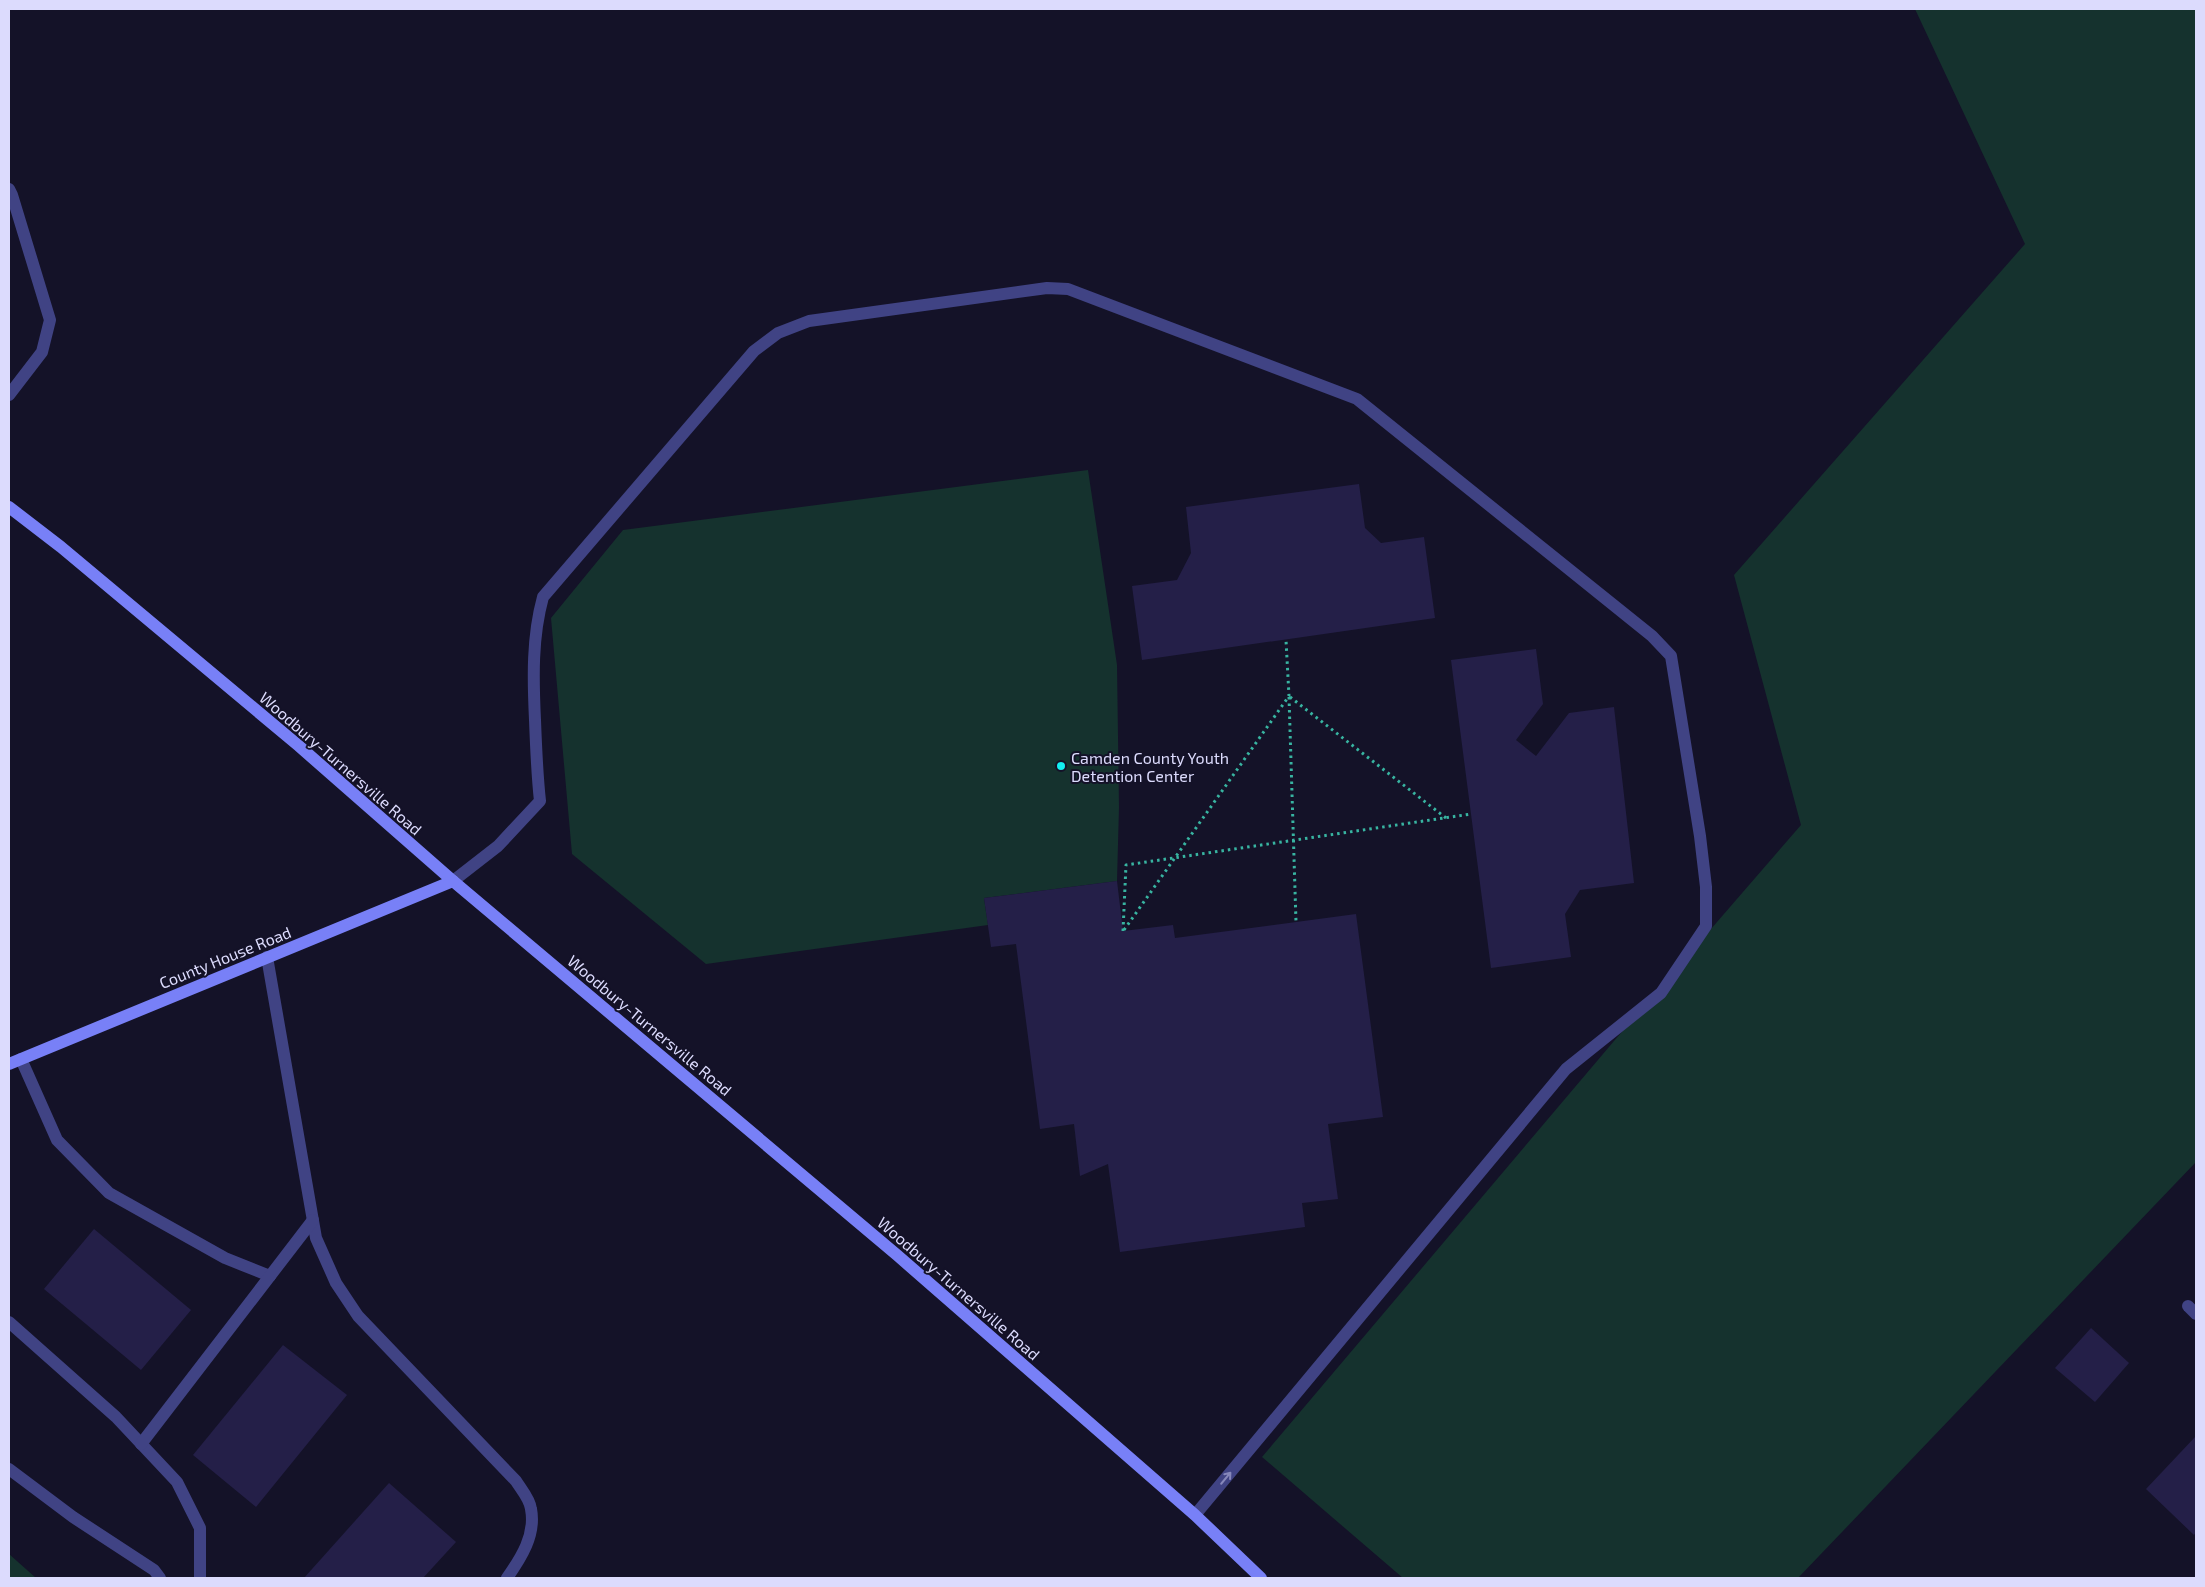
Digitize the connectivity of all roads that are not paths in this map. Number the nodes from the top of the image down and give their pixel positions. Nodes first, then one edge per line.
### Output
1 (9, 189) edge
2 (9, 395) edge
3 (9, 507) edge
4 (453, 881) junction
5 (267, 957) junction
6 (15, 1061) edge
7 (313, 1220) junction
8 (270, 1276) junction
9 (9, 1322) edge
10 (141, 1444) junction
11 (9, 1469) edge
12 (1195, 1515) junction
13 (160, 1578) edge
14 (200, 1578) edge
15 (507, 1578) edge
16 (1262, 1578) edge

1 - 2 lane
3 - 4 main road, Woodbury-Turnersville Road
4 - 5 main road, County House Road
4 - 12 main road, Woodbury-Turnersville Road
12 -> 4 lane
5 - 6 main road, County House Road
5 - 7 lane
6 - 8 lane
7 - 8 lane
7 - 15 lane
8 - 10 lane
9 - 10 lane
10 - 14 lane
11 - 13 lane
12 - 16 main road, Woodbury-Turnersville Road

